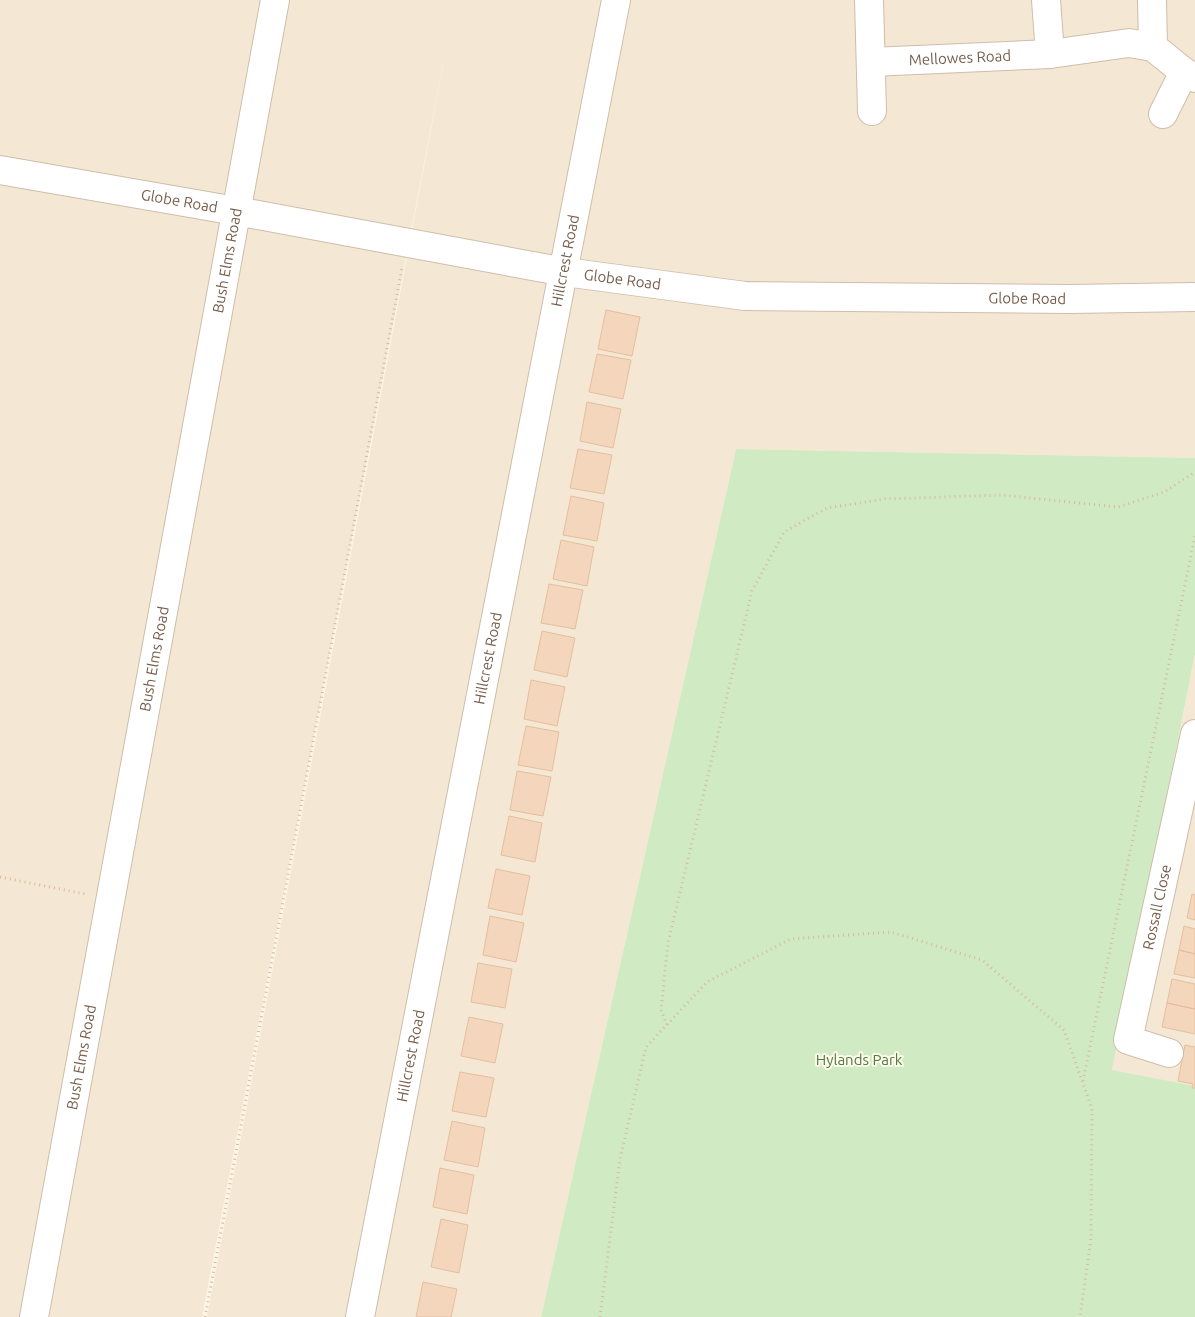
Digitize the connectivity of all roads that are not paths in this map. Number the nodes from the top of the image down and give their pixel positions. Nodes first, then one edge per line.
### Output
1 (275, 0) edge
2 (616, 0) edge
3 (869, 0) edge
4 (1046, 0) edge
5 (1152, 0) edge
6 (1153, 47) junction
7 (1050, 54) junction
8 (871, 62) junction
9 (1189, 75) edge
10 (872, 111) dead end
11 (1163, 114) dead end
12 (0, 170) edge
13 (236, 211) junction
14 (564, 272) junction
15 (1195, 297) edge
16 (1195, 734) edge
17 (1169, 1053) dead end
18 (34, 1317) edge
19 (360, 1317) edge

1 - 13 street, Bush Elms Road
2 - 14 street, Hillcrest Road
3 - 8 street
4 - 7 street
5 - 6 street
6 - 7 street, Mellowes Road
6 - 9 street, Mellowes Road
7 - 8 street, Mellowes Road
8 - 10 street
9 - 11 street
12 - 13 street, Globe Road
13 - 14 street, Globe Road
13 - 18 street, Bush Elms Road
14 - 15 street, Globe Road
14 - 19 street, Hillcrest Road
16 - 17 street, Rossall Close

